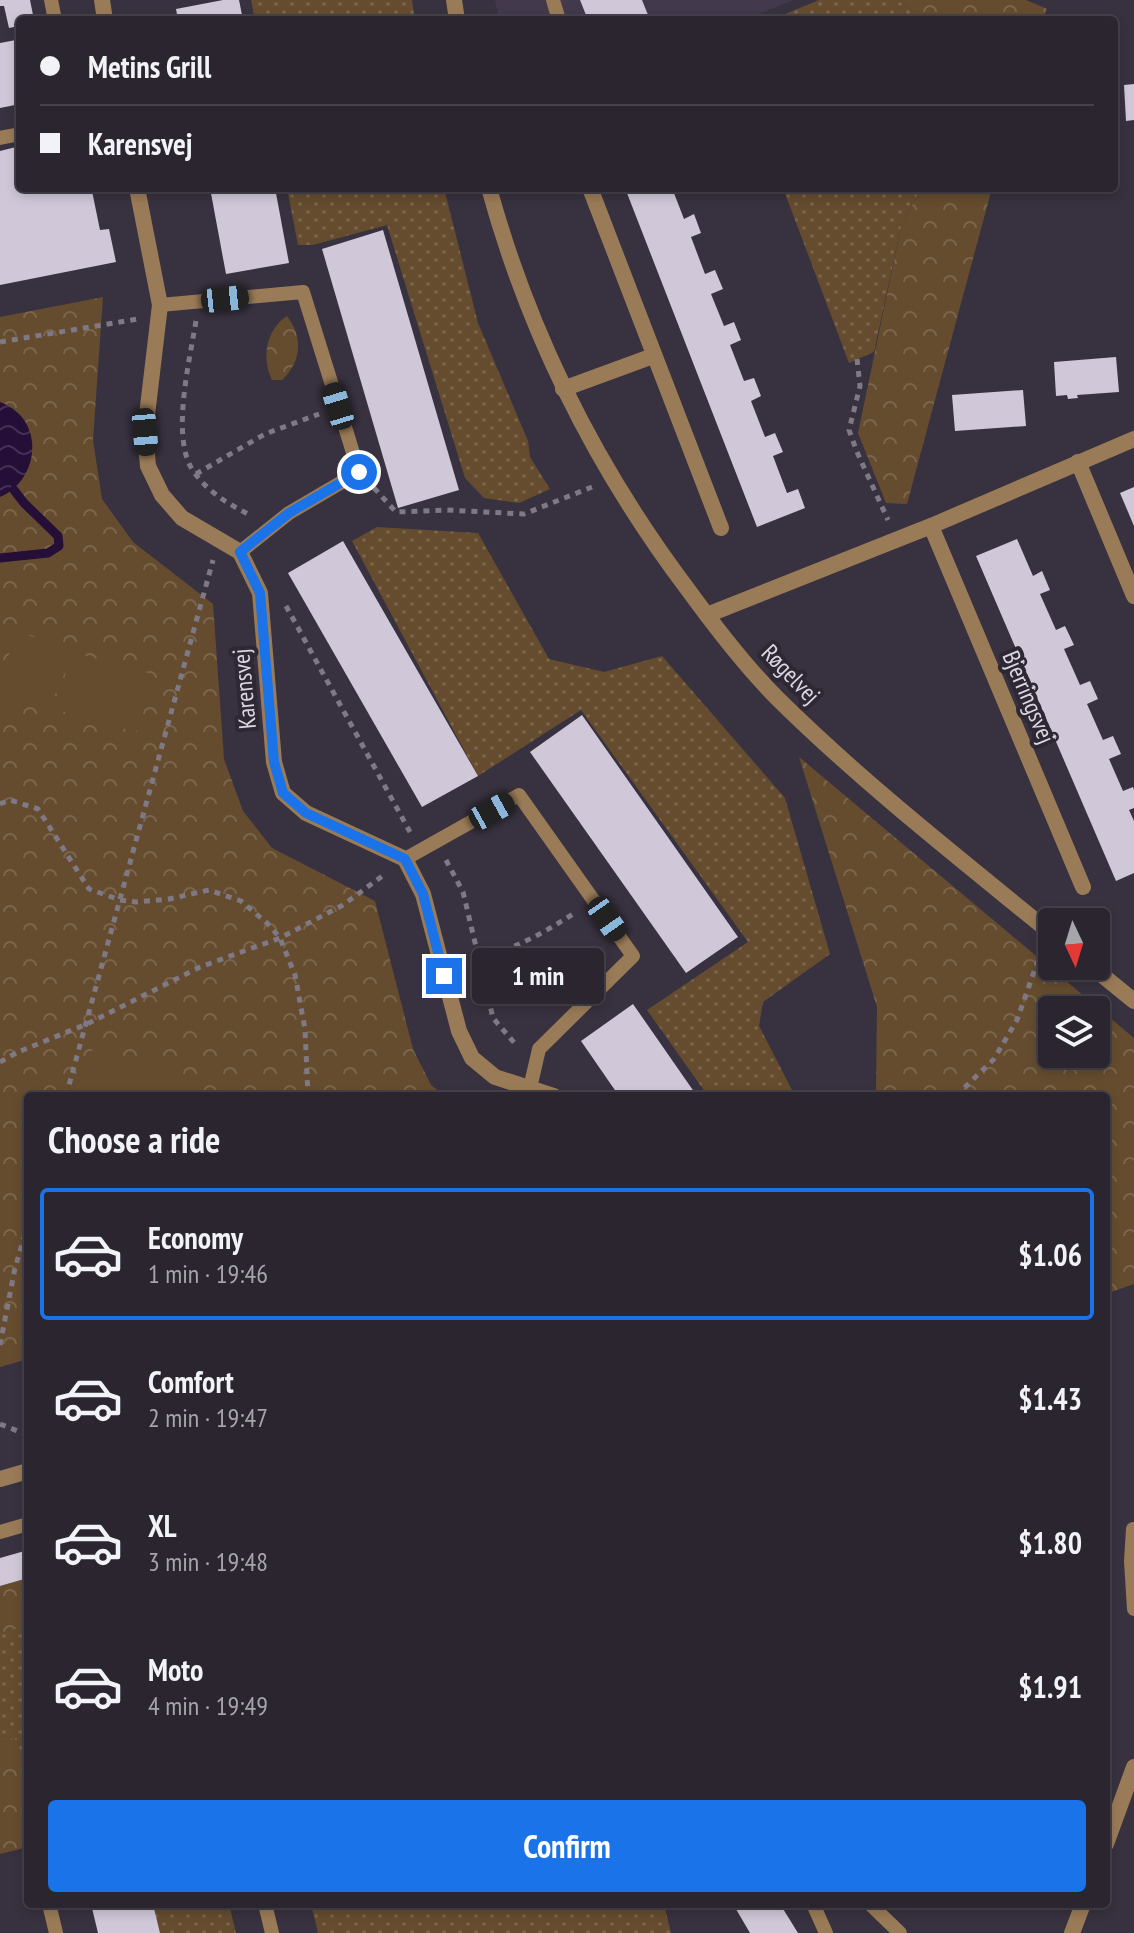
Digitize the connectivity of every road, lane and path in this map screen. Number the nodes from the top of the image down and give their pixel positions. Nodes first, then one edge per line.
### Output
1 (138, 192) edge
2 (490, 192) edge
3 (592, 192) edge
4 (200, 302) junction
5 (160, 306) junction
6 (0, 342) edge
7 (653, 356) junction
8 (857, 359) dead end
9 (563, 389) junction
10 (338, 406) junction
11 (1134, 439) edge
12 (1078, 462) junction
13 (359, 472) junction
14 (196, 474) junction
15 (611, 479) junction
16 (272, 526) junction
17 (931, 526) junction
18 (721, 528) dead end
19 (219, 539) junction
20 (897, 539) junction
21 (240, 552) junction
22 (1134, 596) edge
23 (284, 601) dead end
24 (707, 615) junction
25 (0, 804) edge
26 (436, 842) junction
27 (420, 850) junction
28 (405, 859) junction
29 (1083, 887) dead end
30 (120, 900) junction
31 (594, 901) junction
32 (1038, 922) edge
33 (280, 938) junction
34 (480, 957) junction
35 (1038, 964) edge
36 (1108, 980) edge
37 (1134, 1001) edge
38 (87, 1024) junction
39 (0, 1062) edge
40 (536, 1063) junction
41 (530, 1088) junction
42 (67, 1092) edge
43 (308, 1092) edge
44 (542, 1092) edge
45 (960, 1092) edge
46 (24, 1238) edge
47 (0, 1345) edge
48 (0, 1424) edge
49 (24, 1433) edge
50 (24, 1472) edge
51 (0, 1479) edge
52 (24, 1525) edge
53 (1133, 1529) edge
54 (0, 1532) edge
55 (1134, 1609) edge
56 (1134, 1767) edge
57 (1110, 1833) edge
58 (50, 1908) edge
59 (266, 1908) edge
60 (815, 1908) edge
61 (874, 1908) edge
62 (1081, 1908) edge
63 (56, 1933) edge
64 (272, 1933) edge
65 (826, 1933) edge
66 (900, 1933) edge
67 (1072, 1933) edge

1 - 5 street
2 - 9 street, Røgelvej
3 - 7 street
4 - 5 lane
4 - 10 lane
4 - 14 path
5 - 6 path
5 - 19 street
7 - 9 street
7 - 18 street
8 - 20 path
9 - 15 street, Røgelvej
10 - 13 lane
10 - 14 path
11 - 12 street
12 - 17 street
12 - 22 street
13 - 15 path
13 - 16 lane
14 - 16 path
15 - 24 street, Røgelvej
16 - 21 lane
17 - 20 street
17 - 29 street, Bjerringsvej
19 - 21 street
19 - 30 path
20 - 24 street
21 - 28 street, Karensvej
23 - 27 path
24 - 32 street, Røgelvej
25 - 30 path
26 - 27 lane
26 - 31 lane
26 - 34 path
27 - 28 lane
28 - 33 path
28 - 41 street
30 - 33 path
30 - 38 path
31 - 34 path
31 - 40 lane
33 - 38 path
33 - 43 path
34 - 40 path
35 - 45 path
36 - 37 street
38 - 39 path
38 - 42 path
40 - 41 lane
41 - 44 street
46 - 47 path
48 - 49 path
50 - 51 street
52 - 54 lane
53 - 55 lane
56 - 57 street
58 - 63 lane
59 - 64 lane
60 - 65 lane
61 - 66 lane
62 - 67 street

